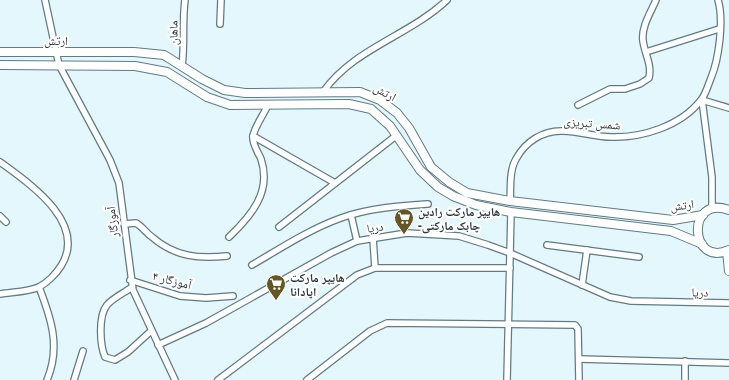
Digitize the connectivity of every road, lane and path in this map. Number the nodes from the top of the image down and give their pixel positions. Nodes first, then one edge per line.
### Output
1 (45, 0) edge
2 (186, 0) edge
3 (221, 0) edge
4 (447, 0) edge
5 (656, 0) edge
6 (718, 0) edge
7 (220, 24) dead end
8 (720, 29) junction
9 (0, 52) edge
10 (55, 52) junction
11 (646, 52) junction
12 (0, 65) edge
13 (59, 65) junction
14 (182, 66) junction
15 (323, 92) junction
16 (702, 100) junction
17 (268, 105) junction
18 (578, 105) dead end
19 (729, 108) edge
20 (397, 135) junction
21 (253, 136) junction
22 (0, 162) edge
23 (335, 183) junction
24 (510, 201) junction
25 (428, 204) dead end
26 (712, 209) junction
27 (729, 210) edge
28 (511, 212) junction
29 (351, 215) junction
30 (703, 215) junction
31 (0, 216) edge
32 (6, 222) dead end
33 (124, 224) junction
34 (279, 227) dead end
35 (229, 237) dead end
36 (373, 238) junction
37 (357, 241) junction
38 (702, 244) junction
39 (547, 246) dead end
40 (587, 250) junction
41 (728, 250) edge
42 (510, 253) junction
43 (227, 256) dead end
44 (639, 257) dead end
45 (252, 265) dead end
46 (375, 268) junction
47 (510, 268) junction
48 (729, 271) edge
49 (130, 280) junction
50 (582, 285) junction
51 (132, 286) junction
52 (39, 287) junction
53 (0, 294) edge
54 (233, 296) dead end
55 (729, 303) edge
56 (507, 325) junction
57 (151, 331) junction
58 (158, 345) junction
59 (83, 351) dead end
60 (579, 358) junction
61 (685, 361) junction
62 (729, 363) edge
63 (47, 380) edge
64 (74, 380) edge
65 (174, 380) edge
66 (218, 380) edge
67 (307, 380) edge
68 (506, 380) edge
69 (579, 380) edge
70 (685, 380) edge

1 - 10 street, آموزگار
2 - 14 street, ماهان
3 - 7 street
4 - 15 street
5 - 11 street
6 - 8 street, شمس تبریزی
8 - 11 street
8 - 16 street, شمس تبریزی
9 - 10 main road, ارتش
10 - 13 street, آموزگار
10 - 14 main road, ارتش
11 - 18 street
12 - 13 main road, ارتش
13 - 17 main road, ارتش
13 - 33 street, آموزگار
14 - 15 main road, ارتش
15 - 24 main road, ارتش
16 - 19 street
16 - 24 street, شمس تبریزی
16 - 26 street
17 - 20 main road, ارتش
17 - 21 street
20 - 23 street
20 - 28 main road, ارتش
21 - 23 street
21 - 35 street
22 - 52 street
23 - 34 street
24 - 30 main road, ارتش
25 - 29 street
26 - 27 main road
26 - 30 main road
28 - 38 main road, ارتش
28 - 42 street
29 - 37 street
29 - 45 street
30 - 38 main road
31 - 32 street
33 - 43 street
33 - 49 street, آموزگار
36 - 37 street, دریا
36 - 42 street, دریا
36 - 46 street
37 - 58 street, دریا
38 - 41 main road, ارتش
39 - 40 street
40 - 44 street
40 - 50 street
41 - 48 main road
42 - 47 street
42 - 50 street, دریا
46 - 47 street
46 - 66 street
47 - 56 street
49 - 51 street, آموزگار
49 - 54 street, آموزگار ۴
50 - 55 street, دریا
51 - 57 street, آموزگار
51 - 57 street
52 - 53 street
52 - 63 street
56 - 60 street
56 - 67 street
56 - 68 street
57 - 58 street, آموزگار
58 - 65 street, آموزگار
59 - 64 street
60 - 61 street
60 - 69 street
61 - 62 street
61 - 70 street

